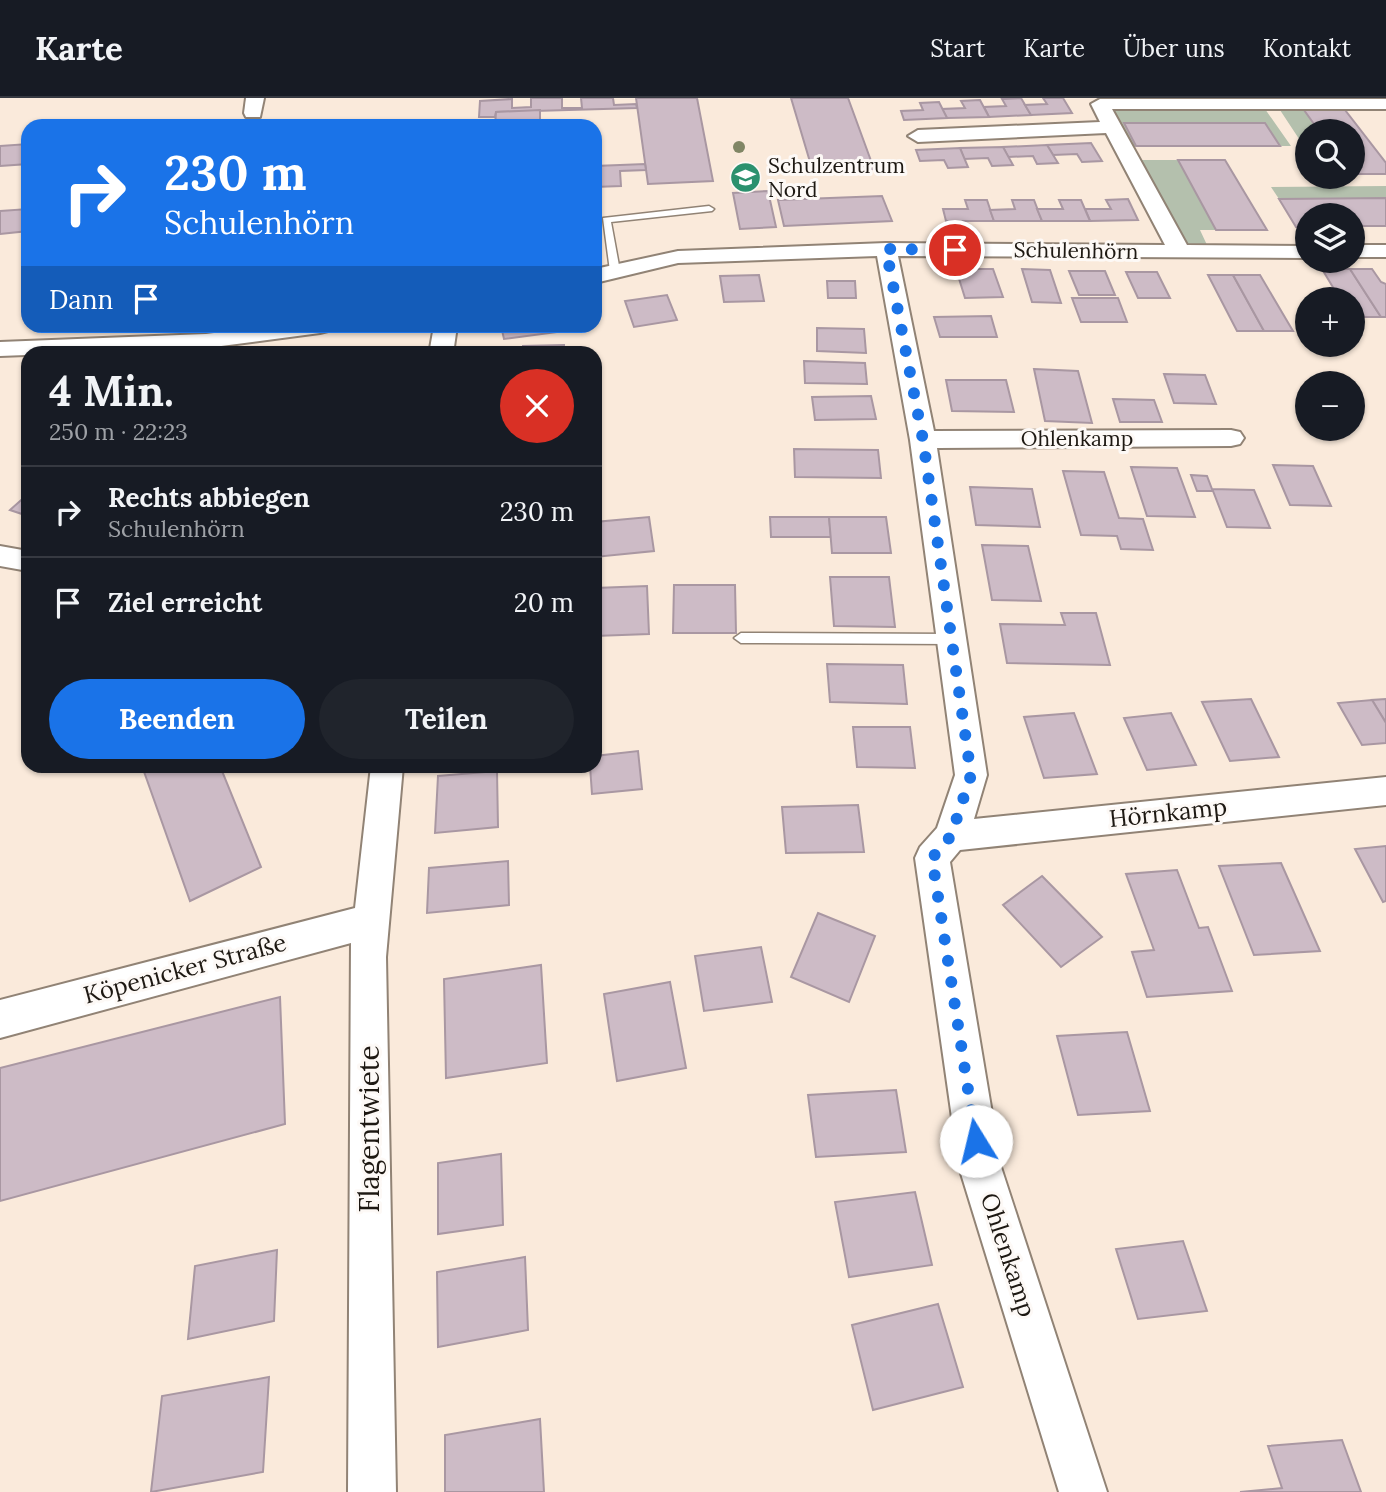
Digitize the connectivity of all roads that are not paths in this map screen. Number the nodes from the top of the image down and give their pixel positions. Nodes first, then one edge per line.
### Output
1 (1379, 104) edge
2 (1386, 120) edge
3 (1112, 127) junction
4 (918, 136) dead end
5 (709, 209) dead end
6 (886, 249) junction
7 (1295, 251) edge
8 (1365, 251) edge
9 (1386, 251) edge
10 (1181, 252) junction
11 (605, 273) edge
12 (267, 333) edge
13 (77, 346) edge
14 (21, 348) edge
15 (0, 349) edge
16 (1231, 438) dead end
17 (923, 440) junction
18 (0, 556) edge
19 (21, 560) edge
20 (741, 638) dead end
21 (951, 639) junction
22 (386, 773) edge
23 (1386, 791) edge
24 (951, 836) junction
25 (370, 921) junction
26 (0, 1019) edge
27 (372, 1492) edge
28 (1083, 1492) edge

1 - 2 street
1 - 3 street
3 - 4 street
3 - 10 street
5 - 11 lane
6 - 10 street, Schulenhörn
6 - 11 street, Schulenhörn
6 - 17 street, Ohlenkamp
7 - 10 street, Schulenhörn
8 - 9 street
12 - 13 street
14 - 15 street
16 - 17 street, Ohlenkamp
17 - 21 street, Ohlenkamp
18 - 19 street
20 - 21 lane
21 - 24 street, Ohlenkamp
22 - 25 street, Flagentwiete
23 - 24 street, Hörnkamp
24 - 28 street, Ohlenkamp
25 - 26 street, Köpenicker Straße
25 - 27 street, Flagentwiete

